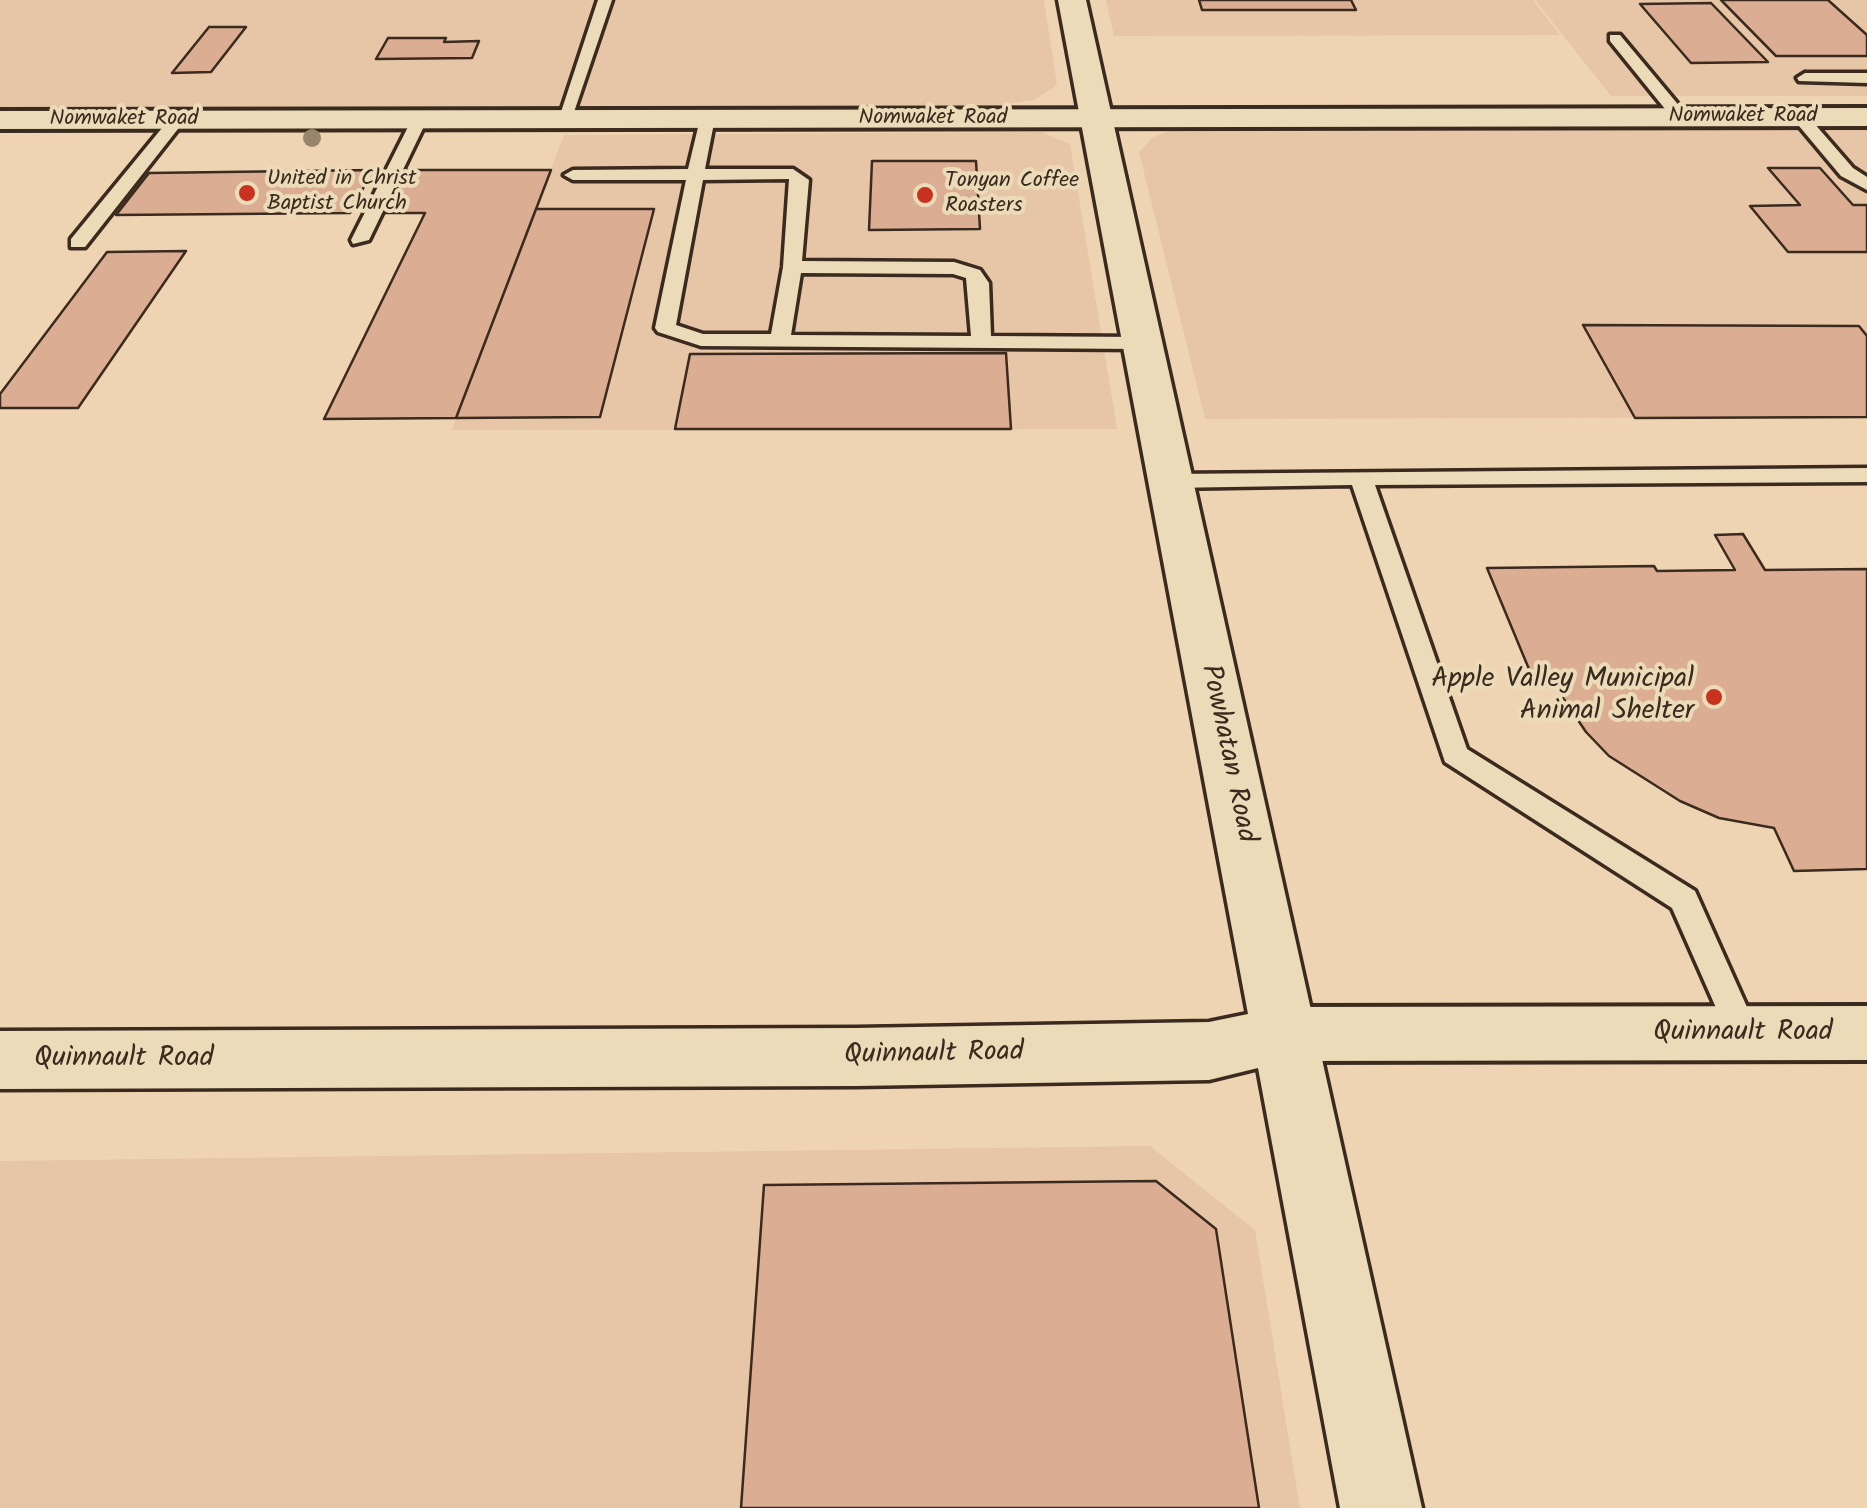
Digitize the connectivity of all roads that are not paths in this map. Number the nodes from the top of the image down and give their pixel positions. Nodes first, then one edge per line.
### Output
1 (605, 0) edge
2 (1072, 0) edge
3 (1615, 38) dead end
4 (1805, 78) dead end
5 (1867, 78) edge
6 (1867, 116) edge
7 (1680, 117) junction
8 (1800, 117) junction
9 (420, 118) junction
10 (564, 118) junction
11 (707, 118) junction
12 (1095, 119) junction
13 (0, 120) edge
14 (177, 120) junction
15 (696, 173) junction
16 (573, 175) dead end
17 (1867, 185) edge
18 (360, 240) dead end
19 (78, 243) dead end
20 (792, 267) junction
21 (780, 340) junction
22 (981, 342) junction
23 (1142, 344) junction
24 (1867, 475) edge
25 (1361, 478) junction
26 (1170, 480) junction
27 (1867, 1033) edge
28 (1284, 1034) junction
29 (1743, 1034) junction
30 (0, 1060) edge
31 (1381, 1508) edge

1 - 10 lane
2 - 12 street, Powhatan Road
3 - 7 lane
4 - 5 lane
6 - 8 street, Nomwaket Road
7 - 8 street, Nomwaket Road
7 - 12 street, Nomwaket Road
8 - 17 lane
9 - 10 street, Nomwaket Road
9 - 14 street, Nomwaket Road
9 - 18 lane
10 - 11 street, Nomwaket Road
11 - 12 street, Nomwaket Road
11 - 15 lane
12 - 23 street, Powhatan Road
13 - 14 street, Nomwaket Road
14 - 19 lane
15 - 16 lane
15 - 20 lane
15 - 21 lane
20 - 21 lane
20 - 22 lane
21 - 22 lane
22 - 23 lane
23 - 26 street, Powhatan Road
24 - 25 lane
25 - 26 lane
25 - 29 lane
26 - 28 street, Powhatan Road
27 - 29 street, Quinnault Road
28 - 29 street, Quinnault Road
28 - 30 street, Quinnault Road
28 - 31 street, Powhatan Road

